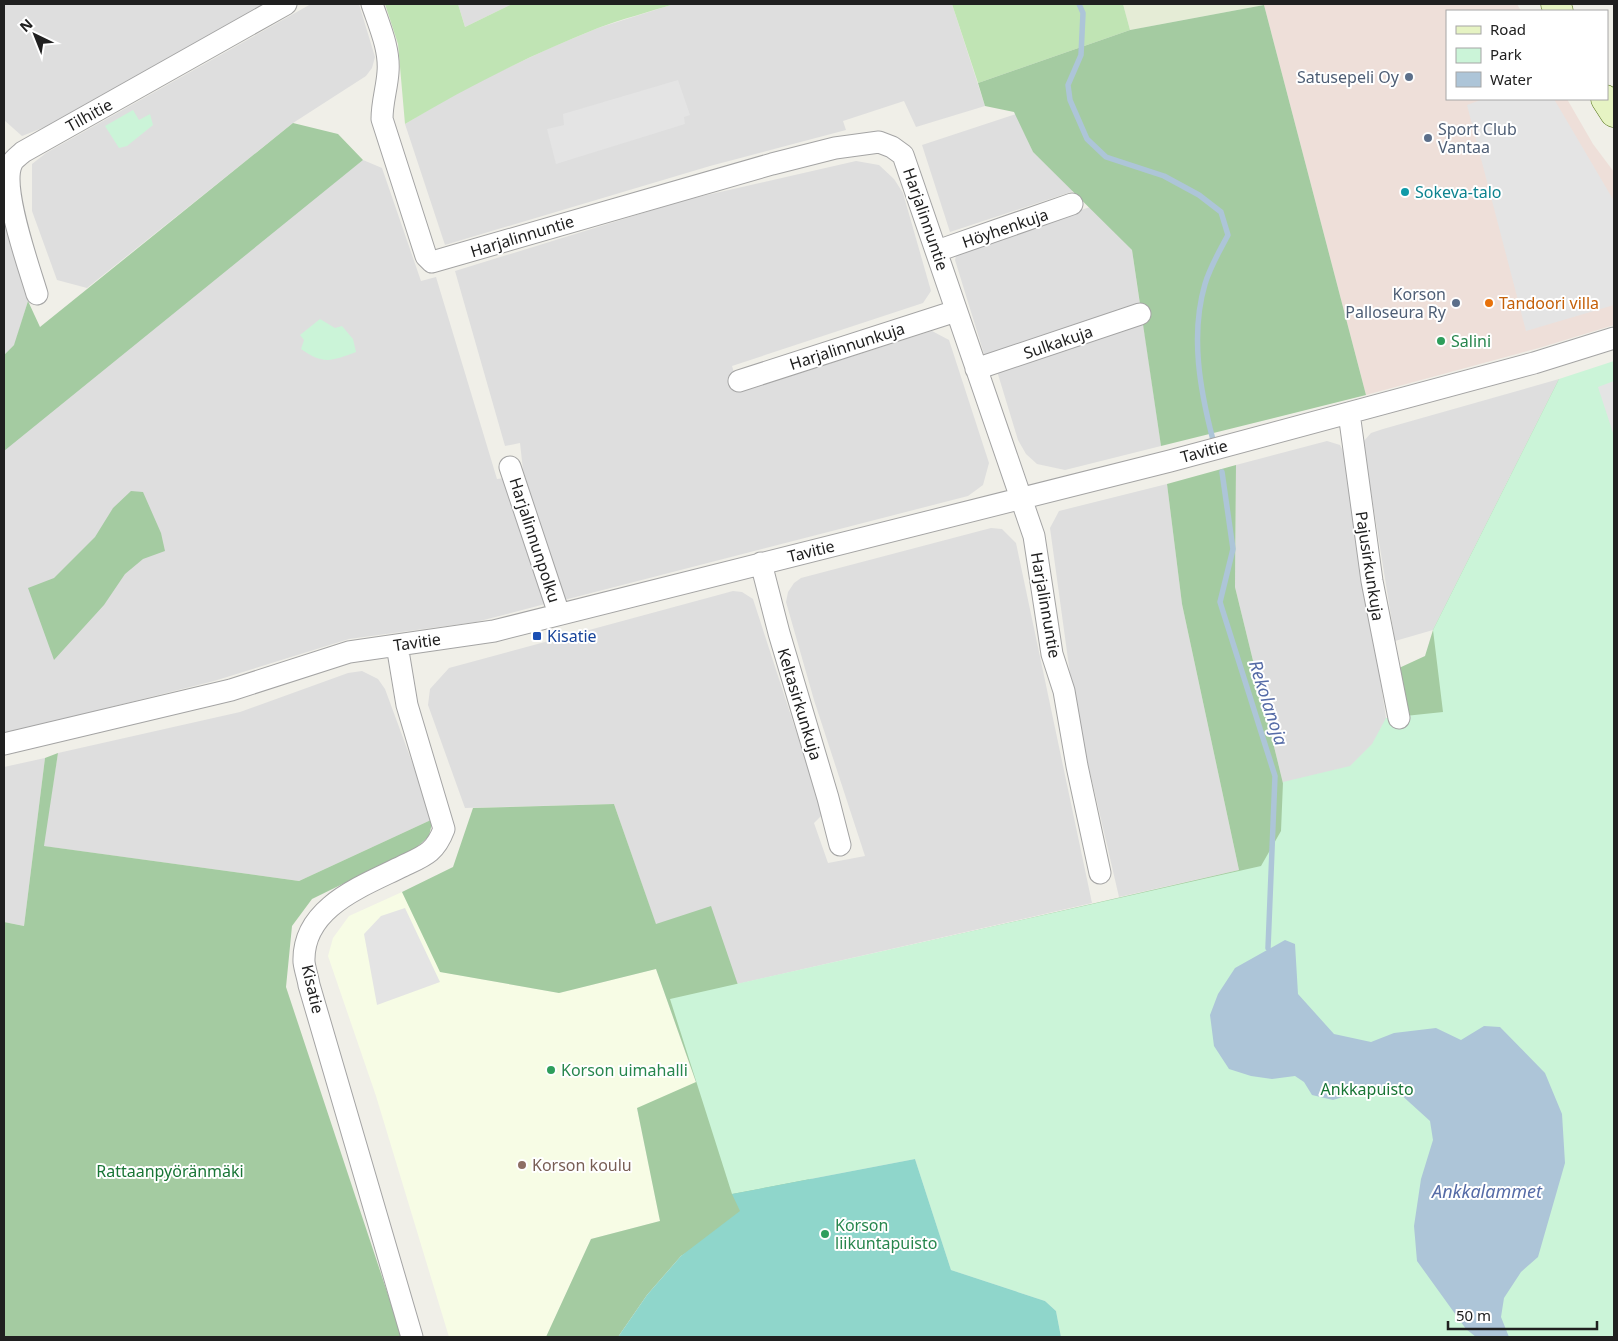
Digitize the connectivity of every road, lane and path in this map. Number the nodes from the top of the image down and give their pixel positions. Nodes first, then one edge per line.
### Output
1 (286, 4) edge
2 (372, 4) edge
3 (1606, 100) edge
4 (1614, 113) edge
5 (1072, 204) dead end
6 (937, 251) junction
7 (37, 294) dead end
8 (956, 311) junction
9 (1140, 314) dead end
10 (1614, 338) edge
11 (976, 369) junction
12 (739, 381) dead end
13 (1349, 413) junction
14 (510, 467) dead end
15 (1020, 498) junction
16 (761, 563) junction
17 (559, 614) junction
18 (397, 646) junction
19 (1399, 718) dead end
20 (4, 744) edge
21 (840, 845) dead end
22 (1100, 873) dead end
23 (412, 1337) edge

1 - 7 street, Tilhitie
2 - 6 street, Harjalinnuntie
3 - 4 main road
5 - 6 street, Höyhenkuja
6 - 8 street, Harjalinnuntie
8 - 11 street, Harjalinnuntie
8 - 12 street, Harjalinnunkuja
9 - 11 street, Sulkakuja
10 - 13 street, Tavitie
11 - 15 street, Harjalinnuntie
13 - 15 street, Tavitie
13 - 19 street, Pajusirkunkuja
14 - 17 street, Harjalinnunpolku
15 - 16 street, Tavitie
15 - 22 street, Harjalinnuntie
16 - 17 street, Tavitie
16 - 21 street, Keltasirkunkuja
17 - 18 street, Tavitie
18 - 20 street, Tavitie
18 - 23 street, Kisatie

